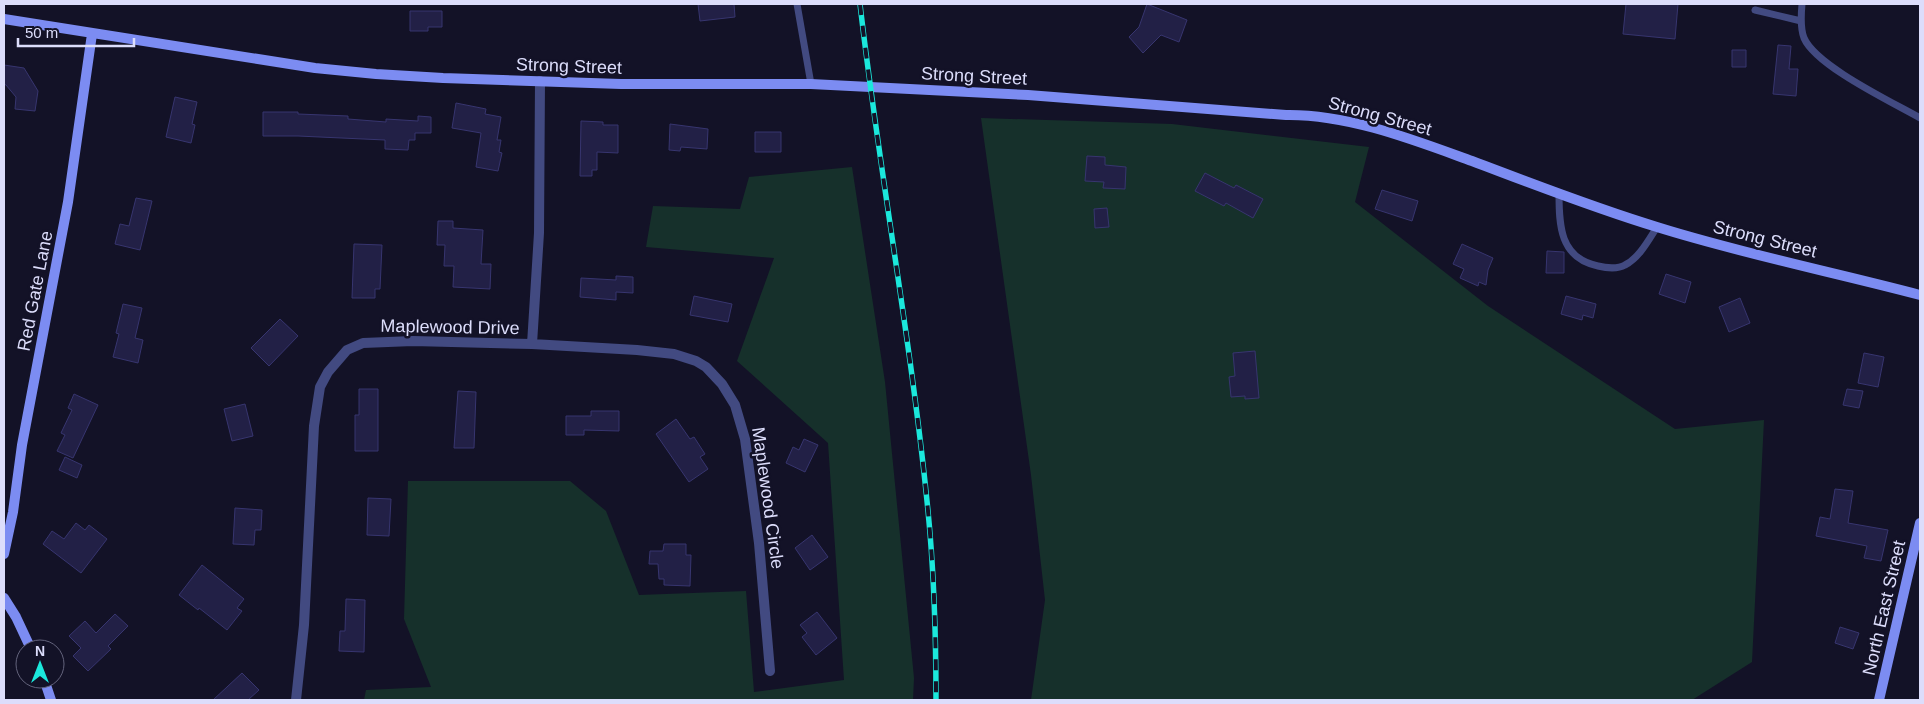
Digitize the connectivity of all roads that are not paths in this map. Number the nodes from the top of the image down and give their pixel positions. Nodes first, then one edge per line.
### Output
1 (797, 4) edge
2 (1802, 4) edge
3 (1755, 10) dead end
4 (4, 19) edge
5 (1801, 21) junction
6 (92, 34) junction
7 (540, 81) junction
8 (811, 84) junction
9 (1920, 118) edge
10 (1559, 193) junction
11 (1657, 227) junction
12 (1920, 294) edge
13 (532, 344) junction
14 (1920, 524) edge
15 (4, 554) edge
16 (4, 598) edge
17 (26, 639) edge
18 (770, 671) dead end
19 (296, 700) edge
20 (1879, 700) edge

1 - 8 lane
2 - 5 lane
3 - 5 lane
4 - 6 main road, Strong Street
5 - 9 lane
6 - 7 main road, Strong Street
6 - 15 main road, Red Gate Lane
7 - 8 main road, Strong Street
7 - 13 street, Maplewood Drive
8 - 10 main road, Strong Street
10 - 11 main road, Strong Street
10 - 11 lane
11 - 12 main road, Strong Street
13 - 18 street, Maplewood Circle
13 - 19 street, Maplewood Drive
14 - 20 main road, North East Street
16 - 17 main road

